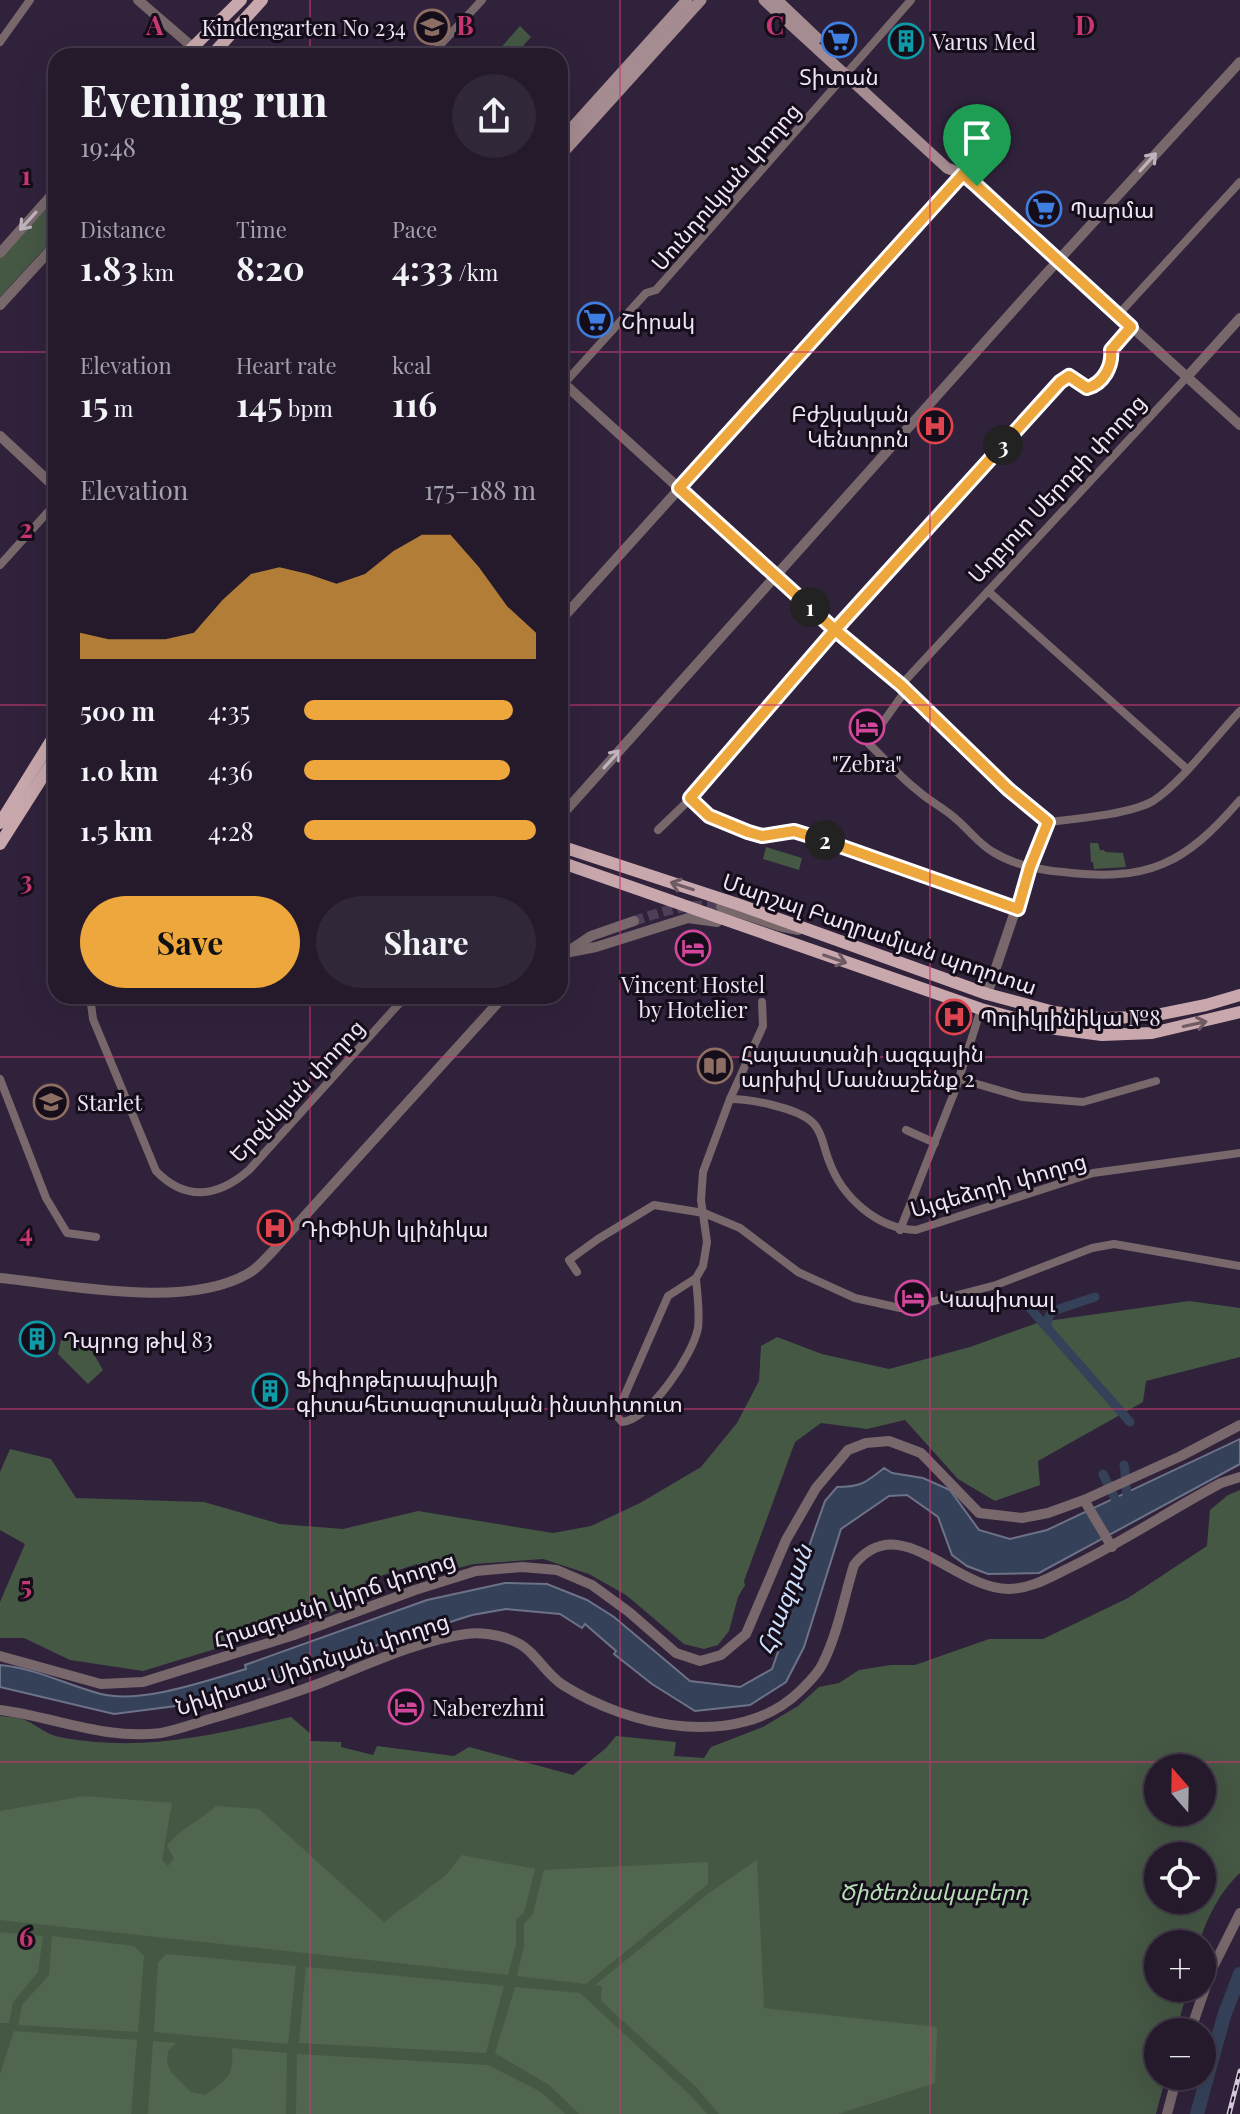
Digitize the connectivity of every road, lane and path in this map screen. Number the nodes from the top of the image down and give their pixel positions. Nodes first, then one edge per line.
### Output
1 (30, 0) edge
2 (138, 0) edge
3 (241, 0) edge
4 (262, 0) edge
5 (482, 0) edge
6 (687, 0) edge
7 (701, 0) edge
8 (764, 0) edge
9 (777, 0) edge
10 (911, 0) edge
11 (0, 42) edge
12 (188, 48) edge
13 (198, 48) edge
14 (218, 48) edge
15 (437, 48) edge
16 (1240, 62) edge
17 (847, 71) junction
18 (568, 132) edge
19 (568, 147) edge
20 (963, 174) junction
21 (1240, 182) edge
22 (48, 199) edge
23 (0, 253) edge
24 (48, 253) edge
25 (1057, 261) junction
26 (0, 305) edge
27 (1117, 316) junction
28 (1240, 318) edge
29 (1131, 327) junction
30 (568, 377) edge
31 (1186, 378) junction
32 (568, 390) edge
33 (1240, 425) edge
34 (0, 436) edge
35 (48, 481) edge
36 (679, 488) junction
37 (48, 512) edge
38 (0, 565) edge
39 (776, 576) junction
40 (988, 591) junction
41 (568, 612) edge
42 (835, 630) junction
43 (904, 688) junction
44 (1240, 711) edge
45 (48, 749) edge
46 (48, 765) edge
47 (1187, 769) junction
48 (27, 790) junction
49 (690, 798) junction
50 (1240, 800) edge
51 (568, 808) edge
52 (1048, 822) junction
53 (0, 823) edge
54 (658, 830) dead end
55 (0, 844) edge
56 (568, 849) edge
57 (568, 865) edge
58 (1030, 867) junction
59 (721, 907) tunnel mouth
60 (1018, 909) junction
61 (634, 921) tunnel mouth
62 (807, 931) junction
63 (761, 933) junction
64 (568, 950) edge
65 (568, 952) edge
66 (987, 994) junction
67 (1240, 995) edge
68 (762, 1002) dead end
69 (91, 1004) edge
70 (399, 1004) edge
71 (497, 1004) edge
72 (981, 1009) junction
73 (1240, 1012) edge
74 (0, 1079) edge
75 (960, 1079) junction
76 (1156, 1081) dead end
77 (730, 1099) junction
78 (906, 1130) dead end
79 (935, 1143) junction
80 (1240, 1153) edge
81 (704, 1213) junction
82 (900, 1230) junction
83 (96, 1237) dead end
84 (1240, 1266) edge
85 (577, 1272) dead end
86 (0, 1278) edge
87 (696, 1278) junction
88 (1240, 1425) edge
89 (1240, 1477) edge
90 (1086, 1503) junction
91 (1109, 1543) junction
92 (0, 1656) edge
93 (0, 1710) edge
94 (1240, 1913) edge
95 (1195, 2018) edge
96 (1173, 2090) edge
97 (1167, 2114) edge

1 - 11 street
2 - 12 street
3 - 13 main road
4 - 14 main road
5 - 15 street
6 - 18 main road
7 - 19 main road
8 - 17 main road
9 - 17 main road
10 - 17 street, Սունդուկյան փողոց
25 -> 16 street
17 - 20 main road
17 - 30 street, Սունդուկյան փողոց
20 - 25 street
20 - 36 street
21 - 27 street
22 -> 23 street
24 - 26 street
25 - 27 street
25 - 39 street
27 - 29 street
28 - 31 street, Աղբյուր Սերոբի փողոց
29 - 31 street
29 - 42 street
31 - 33 street
31 - 40 street, Աղբյուր Սերոբի փողոց
32 - 36 street
34 - 35 street
36 - 39 street
36 - 41 street
37 - 38 street
39 - 42 street
51 -> 39 street
40 - 43 street, Աղբյուր Սերոբի փողոց
40 - 47 street
42 - 43 street
42 - 49 street
43 - 52 street
43 - 58 street, Աղբյուր Սերոբի փողոց
44 - 47 street
45 - 48 main road
46 - 48 main road
47 - 52 street
48 - 53 main road
48 - 55 main road
49 - 54 street
49 - 60 street
50 - 58 street
52 - 58 street
62 -> 56 main road, Մարշալ Բաղրամյան պողոտա
57 - 63 main road, Մարշալ Բաղրամյան պողոտա
58 - 60 street
59 - 62 street
60 - 66 street
61 - 64 street
62 - 66 main road, Մարշալ Բաղրամյան պողոտա
63 - 65 street
63 -> 72 main road, Մարշալ Բաղրամյան պողոտա
66 - 67 main road, Մարշալ Բաղրամյան պողոտա
68 - 77 street
69 - 70 street, Երզնկյան փողոց
71 - 86 street
72 -> 73 main road, Մարշալ Բաղրամյան պողոտա
72 - 75 street
74 - 83 street
75 - 76 street
75 - 79 street
77 - 81 street
77 - 82 street, Այգեձորի փողոց
78 - 79 street
79 - 82 street
80 - 82 street, Այգեձորի փողոց
81 - 84 street
81 - 85 street
81 - 87 street
87 - 87 street
88 - 90 street, Հրազդանի կիրճ փողոց
89 - 91 street, Նիկիտա Սիմոնյան փողոց
90 - 91 street
90 - 92 street, Հրազդանի կիրճ փողոց
91 - 93 street, Նիկիտա Սիմոնյան փողոց
94 - 95 street
96 - 97 street

